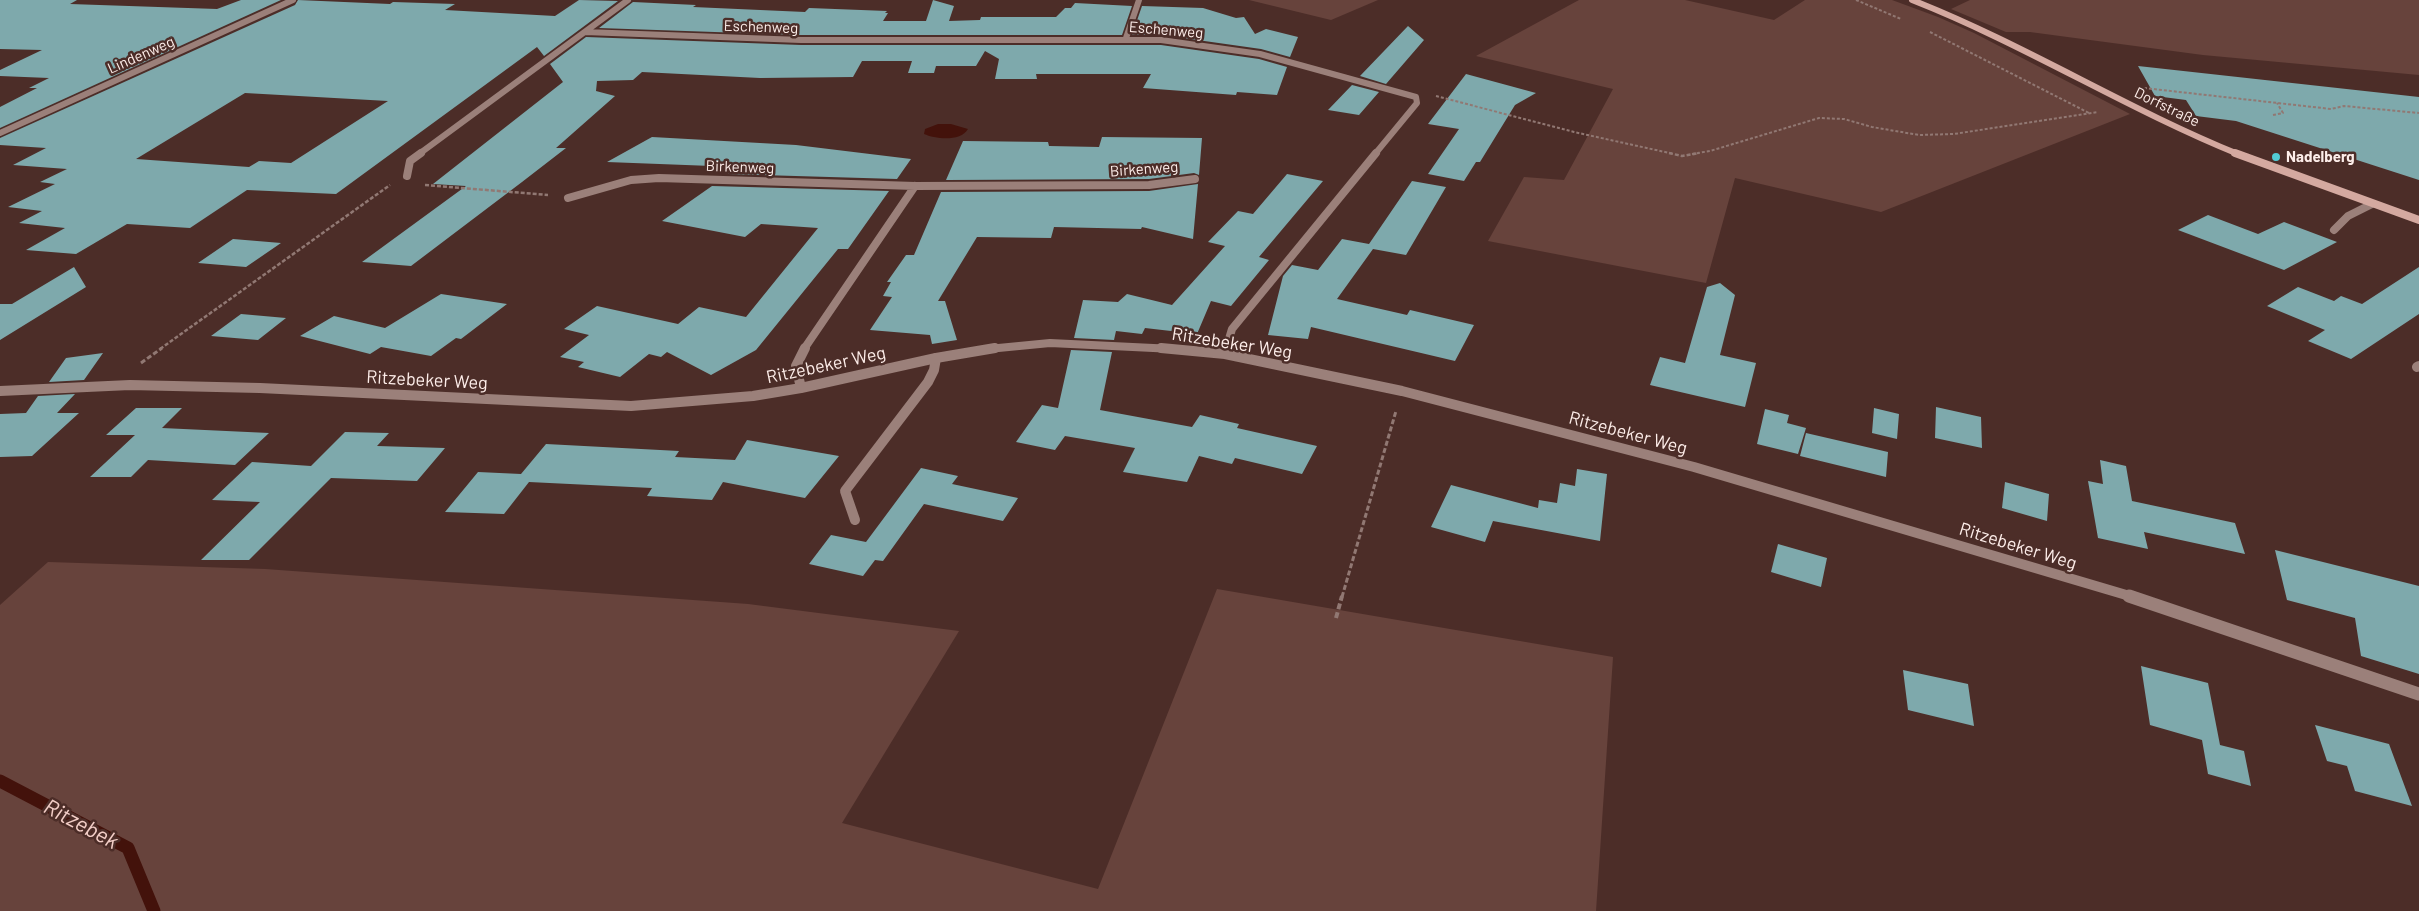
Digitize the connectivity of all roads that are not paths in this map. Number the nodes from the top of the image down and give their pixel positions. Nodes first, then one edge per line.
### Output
1 (293, 0) edge
2 (628, 0) edge
3 (1139, 0) edge
4 (1912, 0) edge
5 (585, 32) junction
6 (1126, 38) junction
7 (0, 133) edge
8 (407, 176) road end
9 (1195, 178) dead end
10 (915, 186) junction
11 (568, 198) road end
12 (2372, 204) junction
13 (2419, 220) edge
14 (2334, 230) dead end
15 (1225, 354) junction
16 (936, 358) junction
17 (801, 388) junction
18 (0, 391) edge
19 (855, 520) dead end
20 (2419, 694) edge

1 - 7 street, Lindenweg
2 - 5 street
3 - 6 street
4 - 12 street, Dorfstraße
5 - 6 street, Eschenweg
5 - 8 street
6 - 15 street, Eschenweg
9 - 10 street, Birkenweg
10 - 11 street, Birkenweg
10 - 17 street
12 - 13 street, Dorfstraße
12 - 14 street
15 - 16 street, Ritzebeker Weg
15 - 20 street, Ritzebeker Weg
16 - 17 street, Ritzebeker Weg
16 - 19 street
17 - 18 street, Ritzebeker Weg

